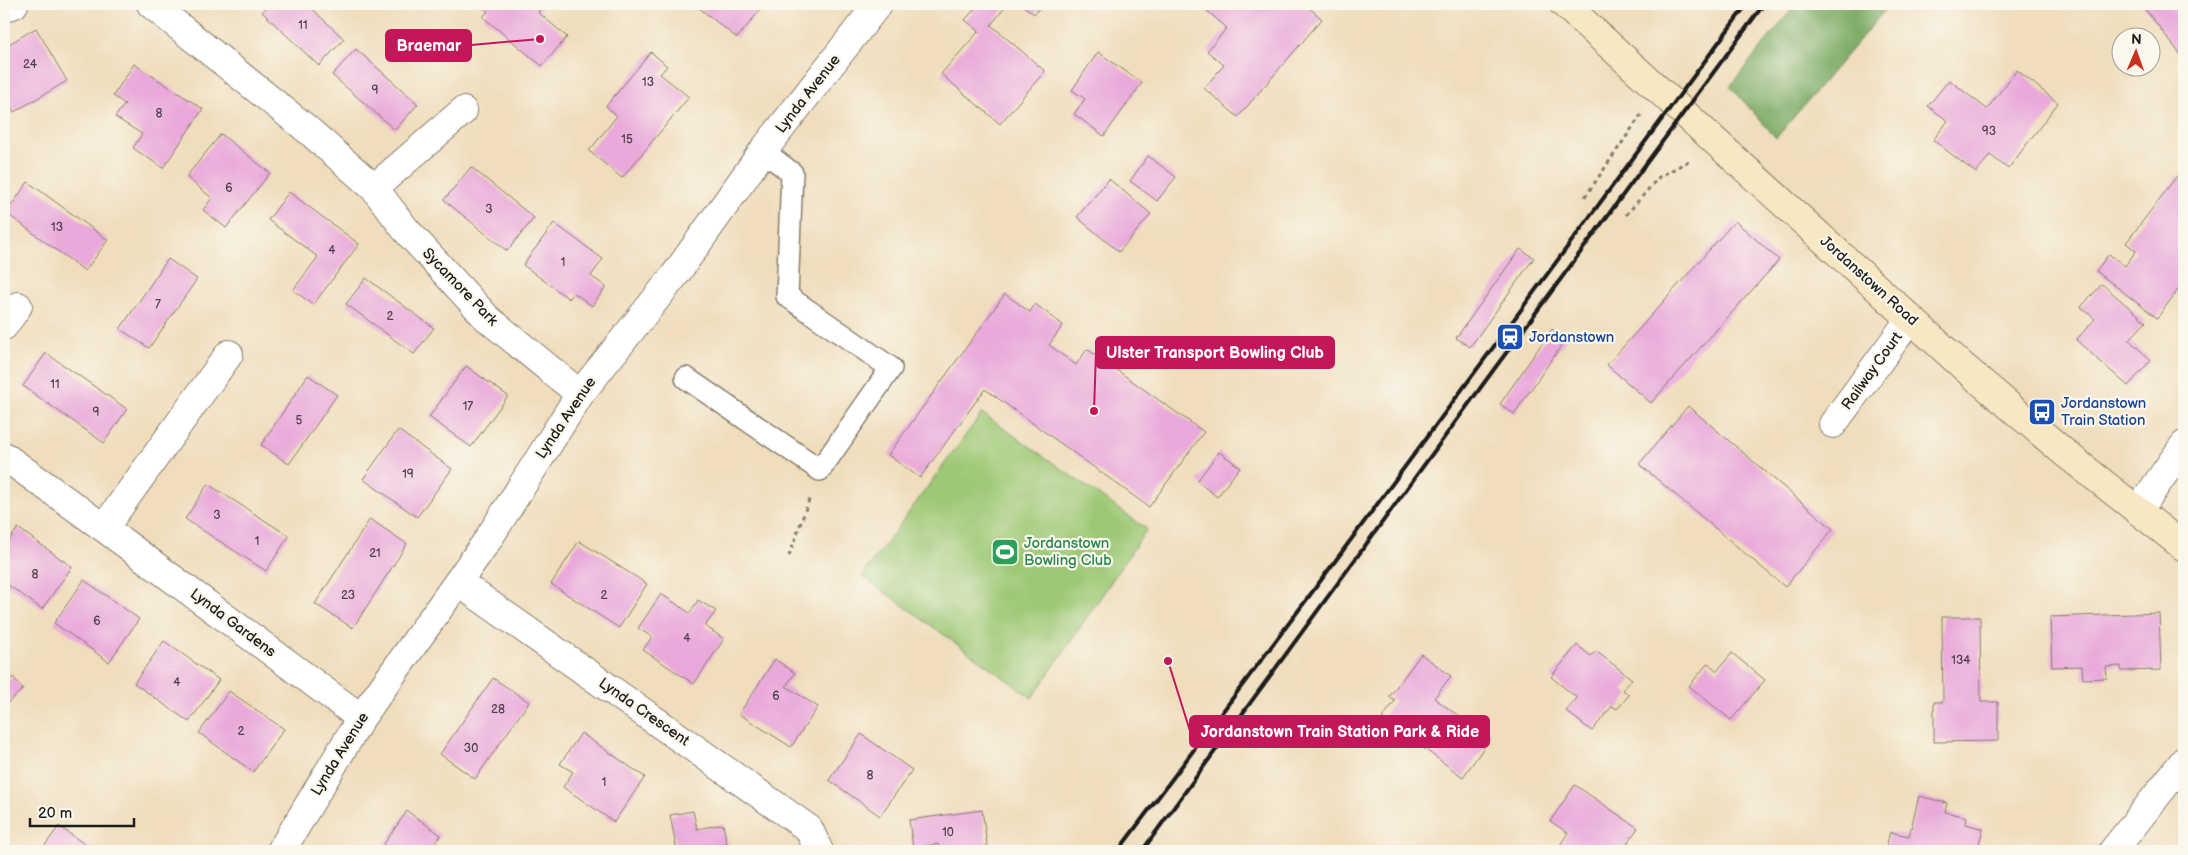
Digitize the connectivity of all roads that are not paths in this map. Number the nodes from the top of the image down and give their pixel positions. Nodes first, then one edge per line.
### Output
1 (14, 4) edge
2 (151, 4) edge
3 (1564, 4) edge
4 (4, 8) edge
5 (865, 8) edge
6 (463, 111) dead end
7 (763, 151) junction
8 (374, 188) junction
9 (1910, 319) junction
10 (229, 354) dead end
11 (686, 378) dead end
12 (580, 394) junction
13 (1833, 424) dead end
14 (2184, 445) edge
15 (4, 456) edge
16 (2138, 512) junction
17 (104, 528) junction
18 (2184, 547) edge
19 (458, 582) junction
20 (361, 718) junction
21 (2184, 761) edge
22 (281, 851) edge
23 (819, 851) edge
24 (2113, 851) edge

1 - 4 street
2 - 8 street, Sycamore Park
3 - 9 street, Jordanstown Road
5 - 7 street, Lynda Avenue
6 - 8 street
7 - 11 lane
7 - 12 street, Lynda Avenue
8 - 12 street, Sycamore Park
9 - 13 street, Railway Court
9 - 16 street, Jordanstown Road
10 - 17 street
12 - 19 street, Lynda Avenue
14 - 16 street
15 - 17 street, Lynda Gardens
16 - 18 street, Jordanstown Road
17 - 20 street, Lynda Gardens
19 - 20 street, Lynda Avenue
19 - 23 street, Lynda Crescent
20 - 22 street, Lynda Avenue
21 - 24 street

